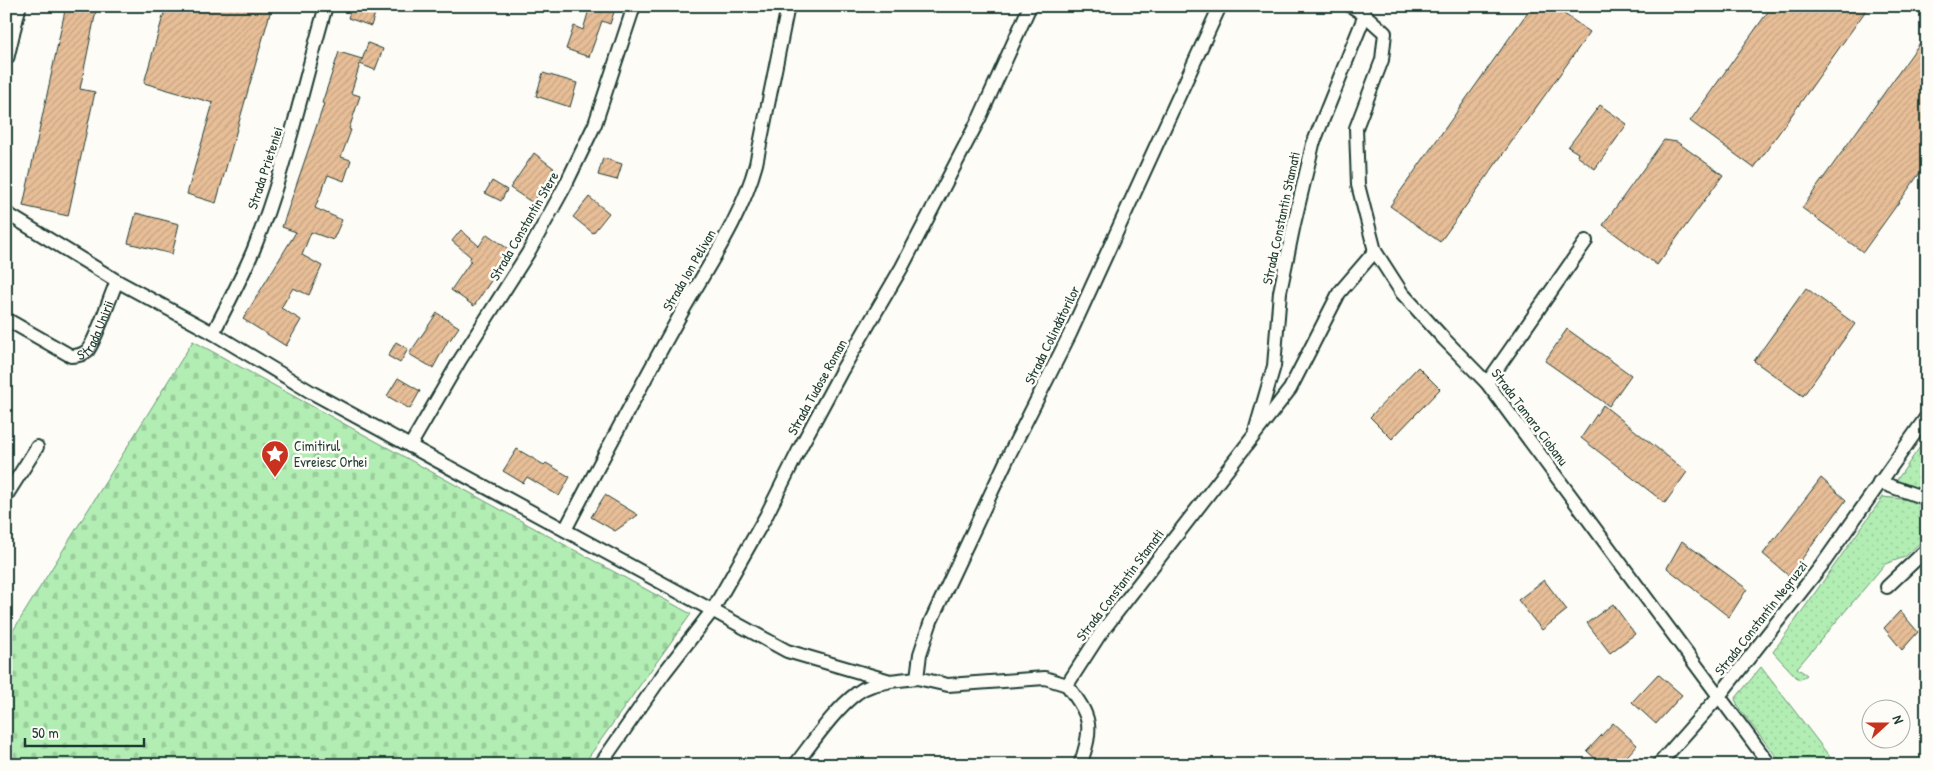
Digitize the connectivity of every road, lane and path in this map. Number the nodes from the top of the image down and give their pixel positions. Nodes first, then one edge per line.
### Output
1 (18, 6) edge
2 (326, 6) edge
3 (634, 6) edge
4 (788, 6) edge
5 (1030, 6) edge
6 (1220, 6) edge
7 (1351, 6) edge
8 (1365, 15) junction
9 (6, 58) edge
10 (6, 213) edge
11 (1586, 241) dead end
12 (1375, 252) junction
13 (116, 281) junction
14 (6, 319) edge
15 (213, 333) junction
16 (1487, 382) junction
17 (1927, 416) edge
18 (1254, 436) junction
19 (410, 446) junction
20 (37, 447) dead end
21 (1879, 482) junction
22 (6, 496) edge
23 (1927, 499) edge
24 (565, 530) junction
25 (1927, 550) edge
26 (1887, 588) dead end
27 (712, 611) junction
28 (917, 678) junction
29 (890, 681) junction
30 (1067, 685) junction
31 (1719, 696) junction
32 (600, 765) edge
33 (795, 765) edge
34 (1080, 765) edge
35 (1658, 765) edge
36 (1770, 765) edge

1 - 9 street
2 - 15 street, Strada Prieteniei
3 - 19 street, Strada Constantin Stere
4 - 24 street, Strada Ion Pelivan
5 - 27 street, Strada Tudose Roman
6 - 28 street, Strada Colindătorilor
7 - 8 street
8 - 12 street, Strada Tamara Ciobanu
8 - 18 street, Strada Constantin Stamati
10 - 13 street, Strada Unirii
11 - 16 street
12 - 16 street, Strada Tamara Ciobanu
12 - 18 street, Strada Constantin Stamati
13 - 14 street, Strada Unirii
13 - 15 street, Strada Unirii
15 - 19 street, Strada Unirii
16 - 31 street, Strada Tamara Ciobanu
17 - 21 street, Strada Constantin Negruzzi
18 - 30 street, Strada Constantin Stamati
19 - 24 street, Strada Unirii
20 - 22 street
21 - 23 street
21 - 31 street, Strada Constantin Negruzzi
24 - 27 street, Strada Unirii
25 - 26 street
27 - 29 street, Strada Unirii
27 - 32 street, Strada Tudose Roman
28 - 29 street
28 - 30 street
29 - 33 street
30 - 34 street
31 - 35 street, Strada Constantin Negruzzi
31 - 36 street, Strada Tamara Ciobanu

